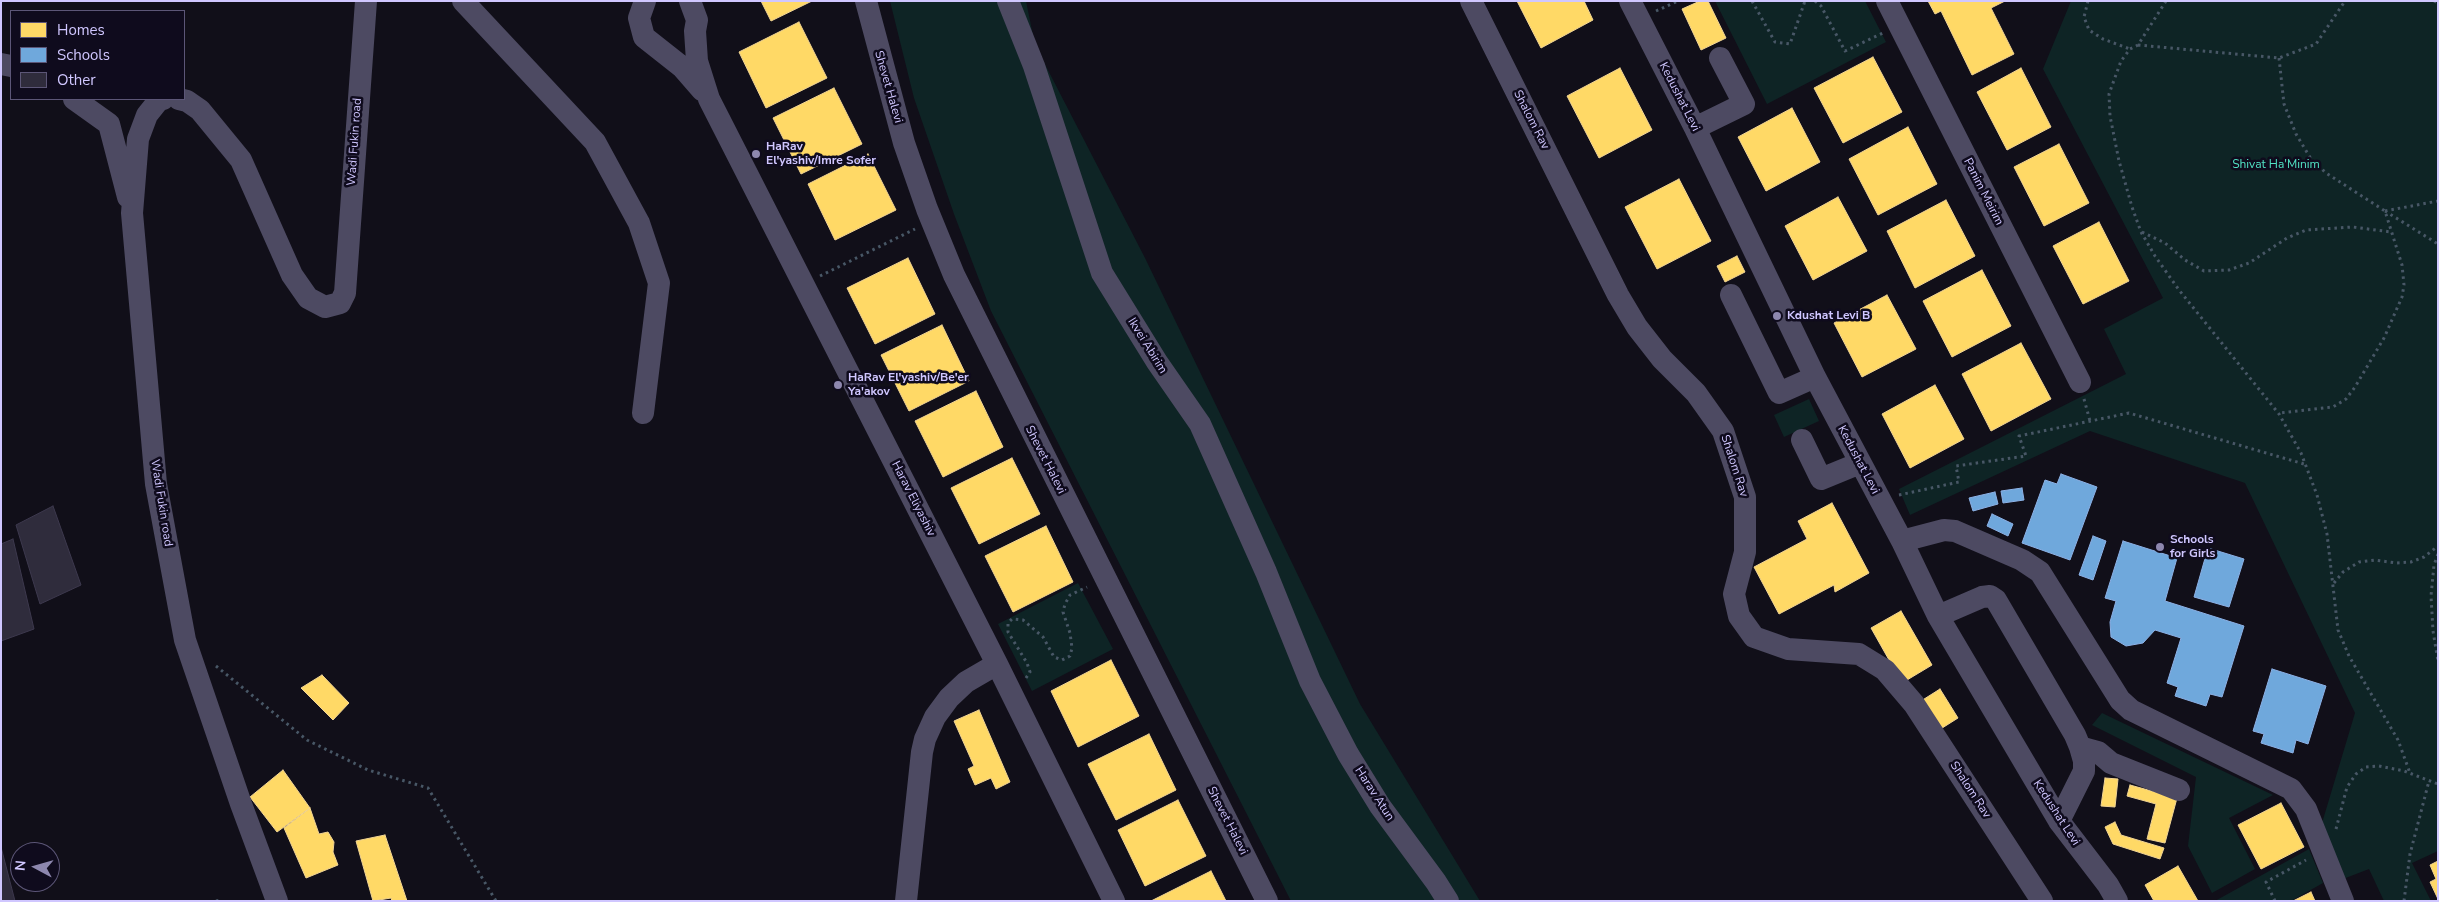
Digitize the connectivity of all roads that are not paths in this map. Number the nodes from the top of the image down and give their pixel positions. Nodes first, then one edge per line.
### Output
1 (366, 1) edge
2 (463, 1) edge
3 (866, 1) edge
4 (1008, 1) edge
5 (1471, 1) edge
6 (1630, 1) edge
7 (1886, 1) edge
8 (642, 4) edge
9 (697, 13) edge
10 (659, 48) junction
11 (1720, 58) dead end
12 (709, 99) junction
13 (75, 100) edge
14 (159, 100) edge
15 (182, 100) edge
16 (1695, 128) junction
17 (132, 213) junction
18 (1731, 295) dead end
19 (1815, 377) junction
20 (2080, 382) dead end
21 (643, 413) dead end
22 (1802, 440) dead end
23 (1860, 463) junction
24 (1902, 541) junction
25 (1938, 616) junction
26 (997, 664) junction
27 (1310, 681) joint
28 (2080, 747) junction
29 (2179, 790) dead end
30 (2059, 821) junction
31 (1439, 894) edge
32 (2342, 898) edge
33 (277, 901) edge
34 (906, 901) edge
35 (1114, 901) edge
36 (1267, 901) edge
37 (2042, 901) edge
38 (2117, 901) edge

1 - 15 street, Wadi Fukin road
2 - 21 street
3 - 36 street, Shevet Halevi
4 - 27 street, Ikvei Abirim
5 - 37 street, Shalom Rav
6 - 16 street, Kedushat Levi
7 - 20 street, Panim Meirim
8 - 10 street
9 - 10 street
9 - 12 street
10 - 12 street
11 - 16 street
12 - 26 street, Harav Eliyashiv
13 - 17 street
14 - 17 street, Wadi Fukin road
16 - 19 street, Kedushat Levi
17 - 33 street, Wadi Fukin road
18 - 19 street
19 - 23 street, Kedushat Levi
22 - 23 street
23 - 24 street, Kedushat Levi
24 - 25 street, Kedushat Levi
24 - 32 street
25 - 28 street
25 - 30 street, Kedushat Levi
26 - 34 street
26 - 35 street, Harav Eliyashiv
27 - 31 street, Harav Atun
28 - 29 street
28 - 30 street
30 - 38 street, Kedushat Levi

